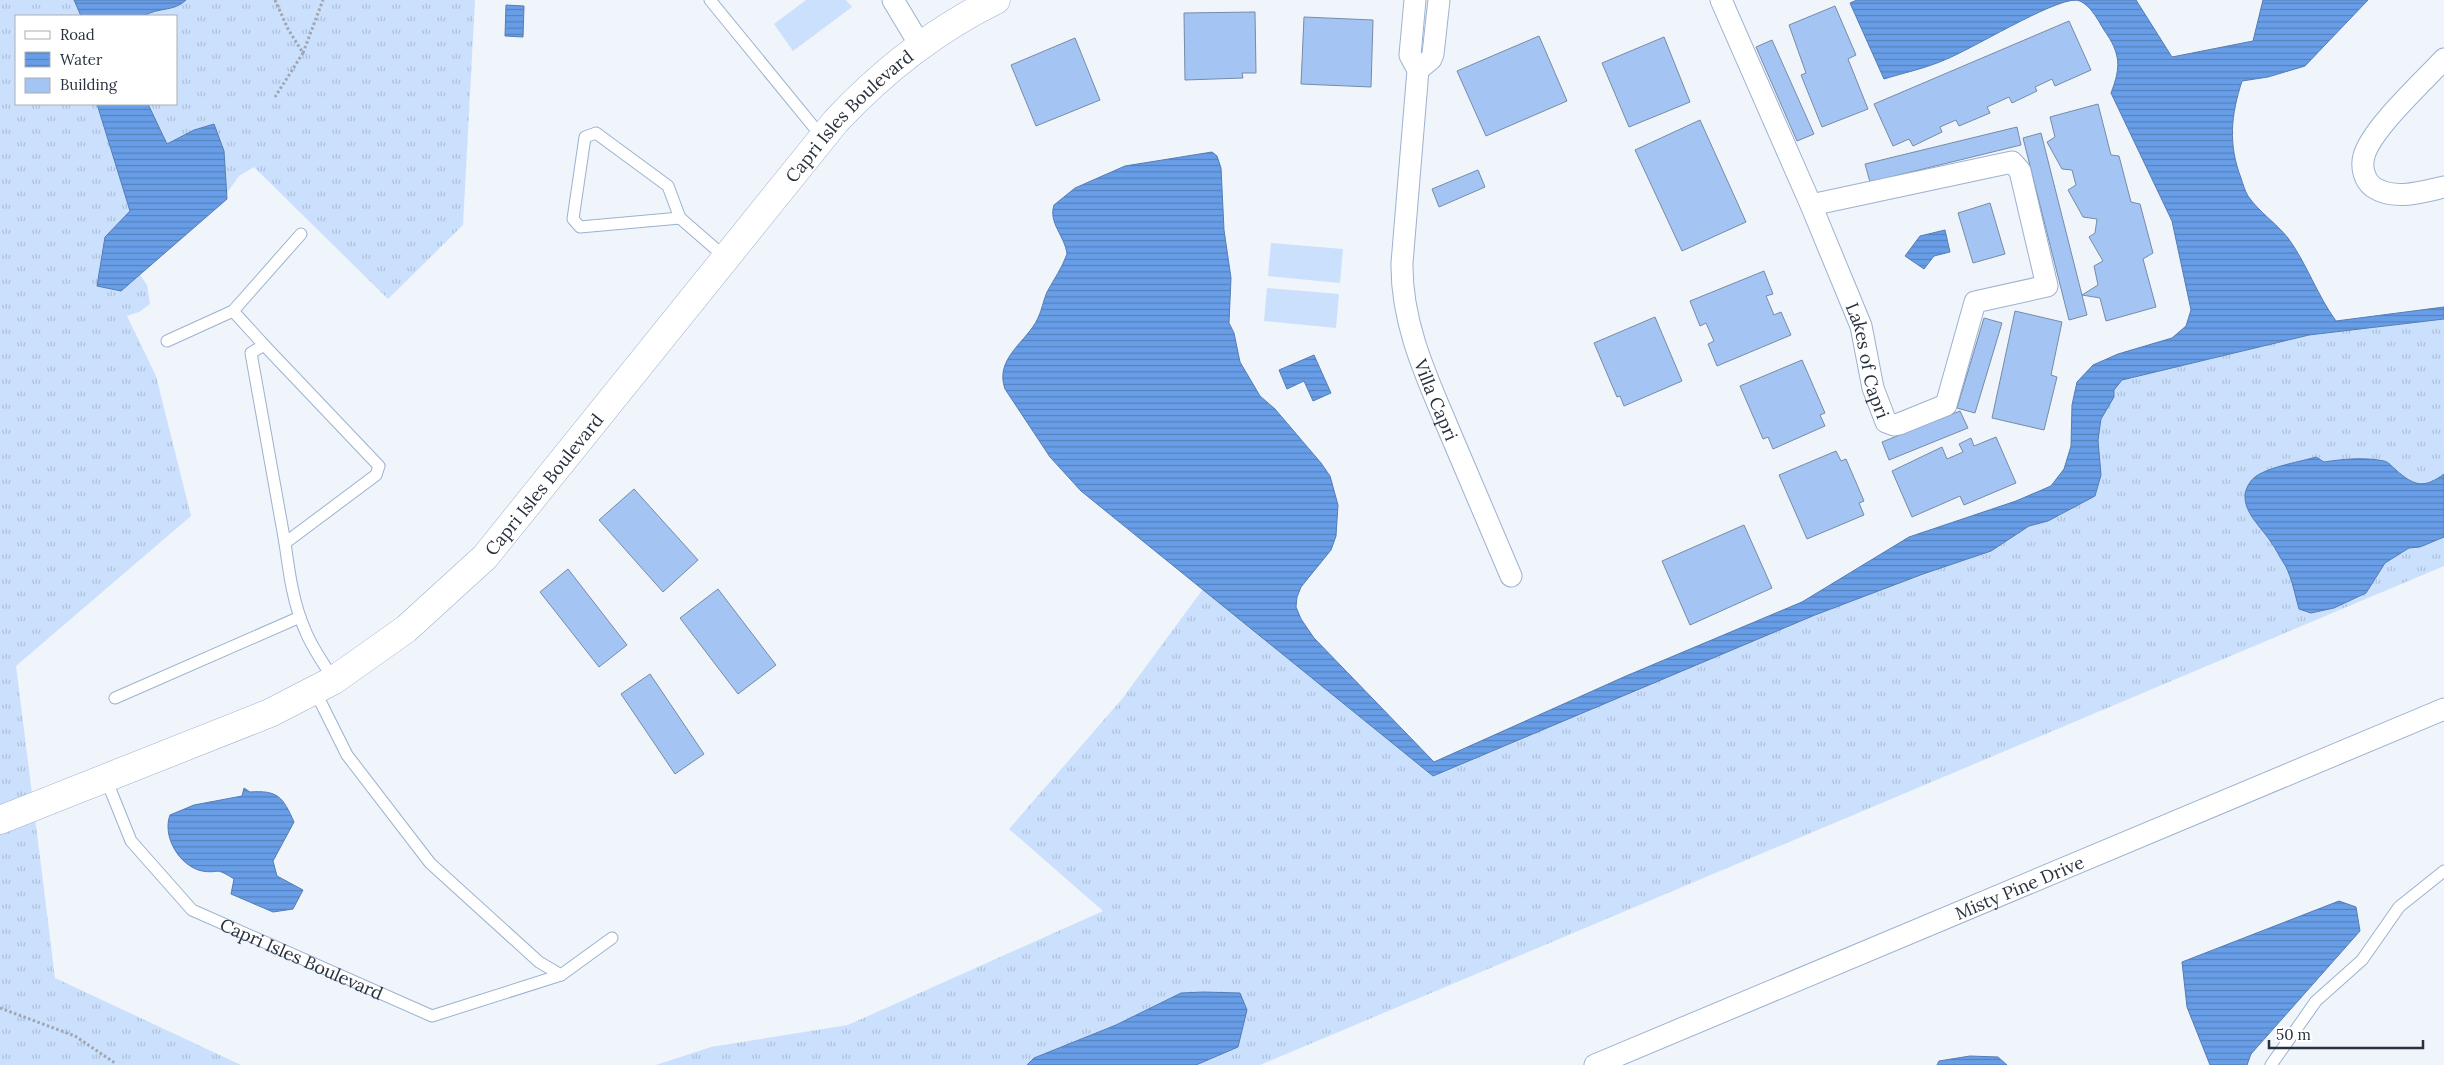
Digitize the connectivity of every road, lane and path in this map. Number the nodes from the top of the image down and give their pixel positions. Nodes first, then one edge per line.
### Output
1 (275, 0) edge
2 (323, 0) edge
3 (710, 0) edge
4 (893, 0) edge
5 (996, 0) edge
6 (1415, 0) edge
7 (1438, 0) edge
8 (1721, 0) edge
9 (920, 45) junction
10 (303, 53) junction
11 (2444, 59) edge
12 (1418, 70) junction
13 (275, 97) dead end
14 (822, 137) junction
15 (2444, 187) edge
16 (1811, 205) junction
17 (680, 218) junction
18 (301, 234) dead end
19 (726, 258) junction
20 (233, 311) junction
21 (167, 341) dead end
22 (264, 345) junction
23 (284, 543) junction
24 (1511, 576) dead end
25 (300, 617) junction
26 (324, 686) junction
27 (115, 698) dead end
28 (2444, 709) edge
29 (106, 779) junction
30 (0, 820) edge
31 (2444, 871) edge
32 (612, 938) dead end
33 (561, 976) junction
34 (0, 1008) edge
35 (115, 1063) dead end
36 (1595, 1065) edge
37 (2271, 1065) edge

1 - 10 path
2 - 10 path
3 - 14 lane
4 - 9 street
5 - 9 street, Capri Isles Boulevard
6 - 12 street
7 - 12 street
8 - 16 street, Lakes of Capri
9 - 14 street, Capri Isles Boulevard
10 - 13 path
11 - 15 street
12 - 24 street, Villa Capri
14 - 19 street, Capri Isles Boulevard
16 - 16 street, Lakes of Capri
17 - 17 lane
17 - 19 lane
18 - 20 lane
19 - 26 street, Capri Isles Boulevard
20 - 21 lane
20 - 22 lane
22 - 23 lane
22 - 23 lane
23 - 25 lane
25 - 26 lane
25 - 27 lane
26 - 29 street, Capri Isles Boulevard
26 - 33 lane
28 - 36 street, Misty Pine Drive
29 - 30 street, Capri Isles Boulevard
29 - 33 lane, Capri Isles Boulevard
31 - 37 lane
32 - 33 lane, Capri Isles Boulevard
34 - 35 path

